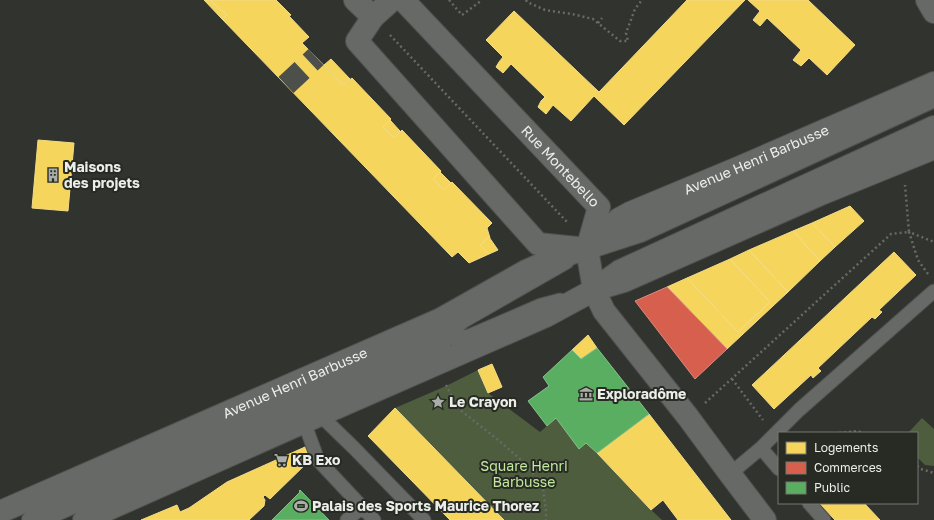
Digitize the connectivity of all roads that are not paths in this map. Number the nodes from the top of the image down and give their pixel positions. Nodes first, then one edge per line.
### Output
1 (355, 0) edge
2 (392, 0) edge
3 (402, 0) edge
4 (927, 0) edge
5 (934, 12) edge
6 (373, 16) junction
7 (934, 83) edge
8 (934, 96) edge
9 (934, 127) edge
10 (934, 148) edge
11 (587, 249) junction
12 (594, 290) junction
13 (934, 291) edge
14 (441, 340) junction
15 (312, 419) junction
16 (761, 448) junction
17 (778, 468) edge
18 (730, 474) junction
19 (810, 504) edge
20 (362, 507) junction
21 (0, 512) edge
22 (33, 520) edge
23 (84, 520) edge
24 (347, 520) edge
25 (374, 520) edge
26 (424, 520) edge
27 (765, 520) edge
28 (824, 520) edge

1 - 6 street
2 - 6 street
3 - 11 street, Rue Montebello
4 - 5 street
6 - 11 street
7 - 11 street, Avenue Henri Barbusse
8 - 11 street, Avenue Henri Barbusse
9 - 12 street, Avenue Henri Barbusse
10 - 12 street, Avenue Henri Barbusse
11 - 12 street
11 - 14 lane, Avenue Henri Barbusse
11 - 21 street, Avenue Henri Barbusse
12 - 14 lane, Avenue Henri Barbusse
12 - 15 street, Avenue Henri Barbusse
12 - 18 street
13 - 16 lane
14 - 22 street, Avenue Henri Barbusse
15 - 20 lane
15 - 23 street, Avenue Henri Barbusse
15 - 26 lane
16 - 17 lane
16 - 18 lane
18 - 27 street
19 - 28 lane
20 - 24 lane
20 - 25 lane

